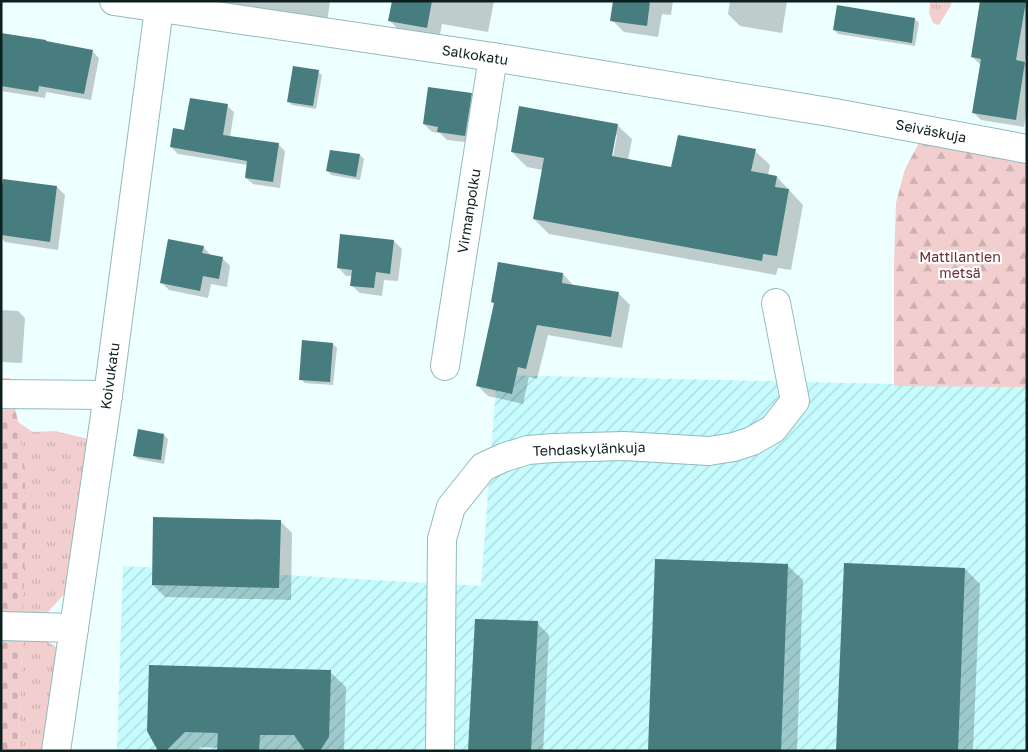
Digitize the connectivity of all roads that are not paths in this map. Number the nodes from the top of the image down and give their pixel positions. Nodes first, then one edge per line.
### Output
1 (114, 1) edge
2 (160, 5) edge
3 (493, 57) junction
4 (835, 113) joint
5 (1027, 149) edge
6 (776, 303) dead end
7 (445, 366) dead end
8 (1, 394) edge
9 (108, 395) junction
10 (1, 626) edge
11 (74, 628) junction
12 (56, 751) edge
13 (440, 751) edge

1 - 2 street, Salkokatu
2 - 3 street, Salkokatu
2 - 9 street, Koivukatu
3 - 4 street, Salkokatu
3 - 7 street, Virmanpolku
4 - 5 street, Seiväskuja
6 - 13 street, Tehdaskylänkuja
8 - 9 street
9 - 11 street, Koivukatu
10 - 11 street
11 - 12 street, Koivukatu

